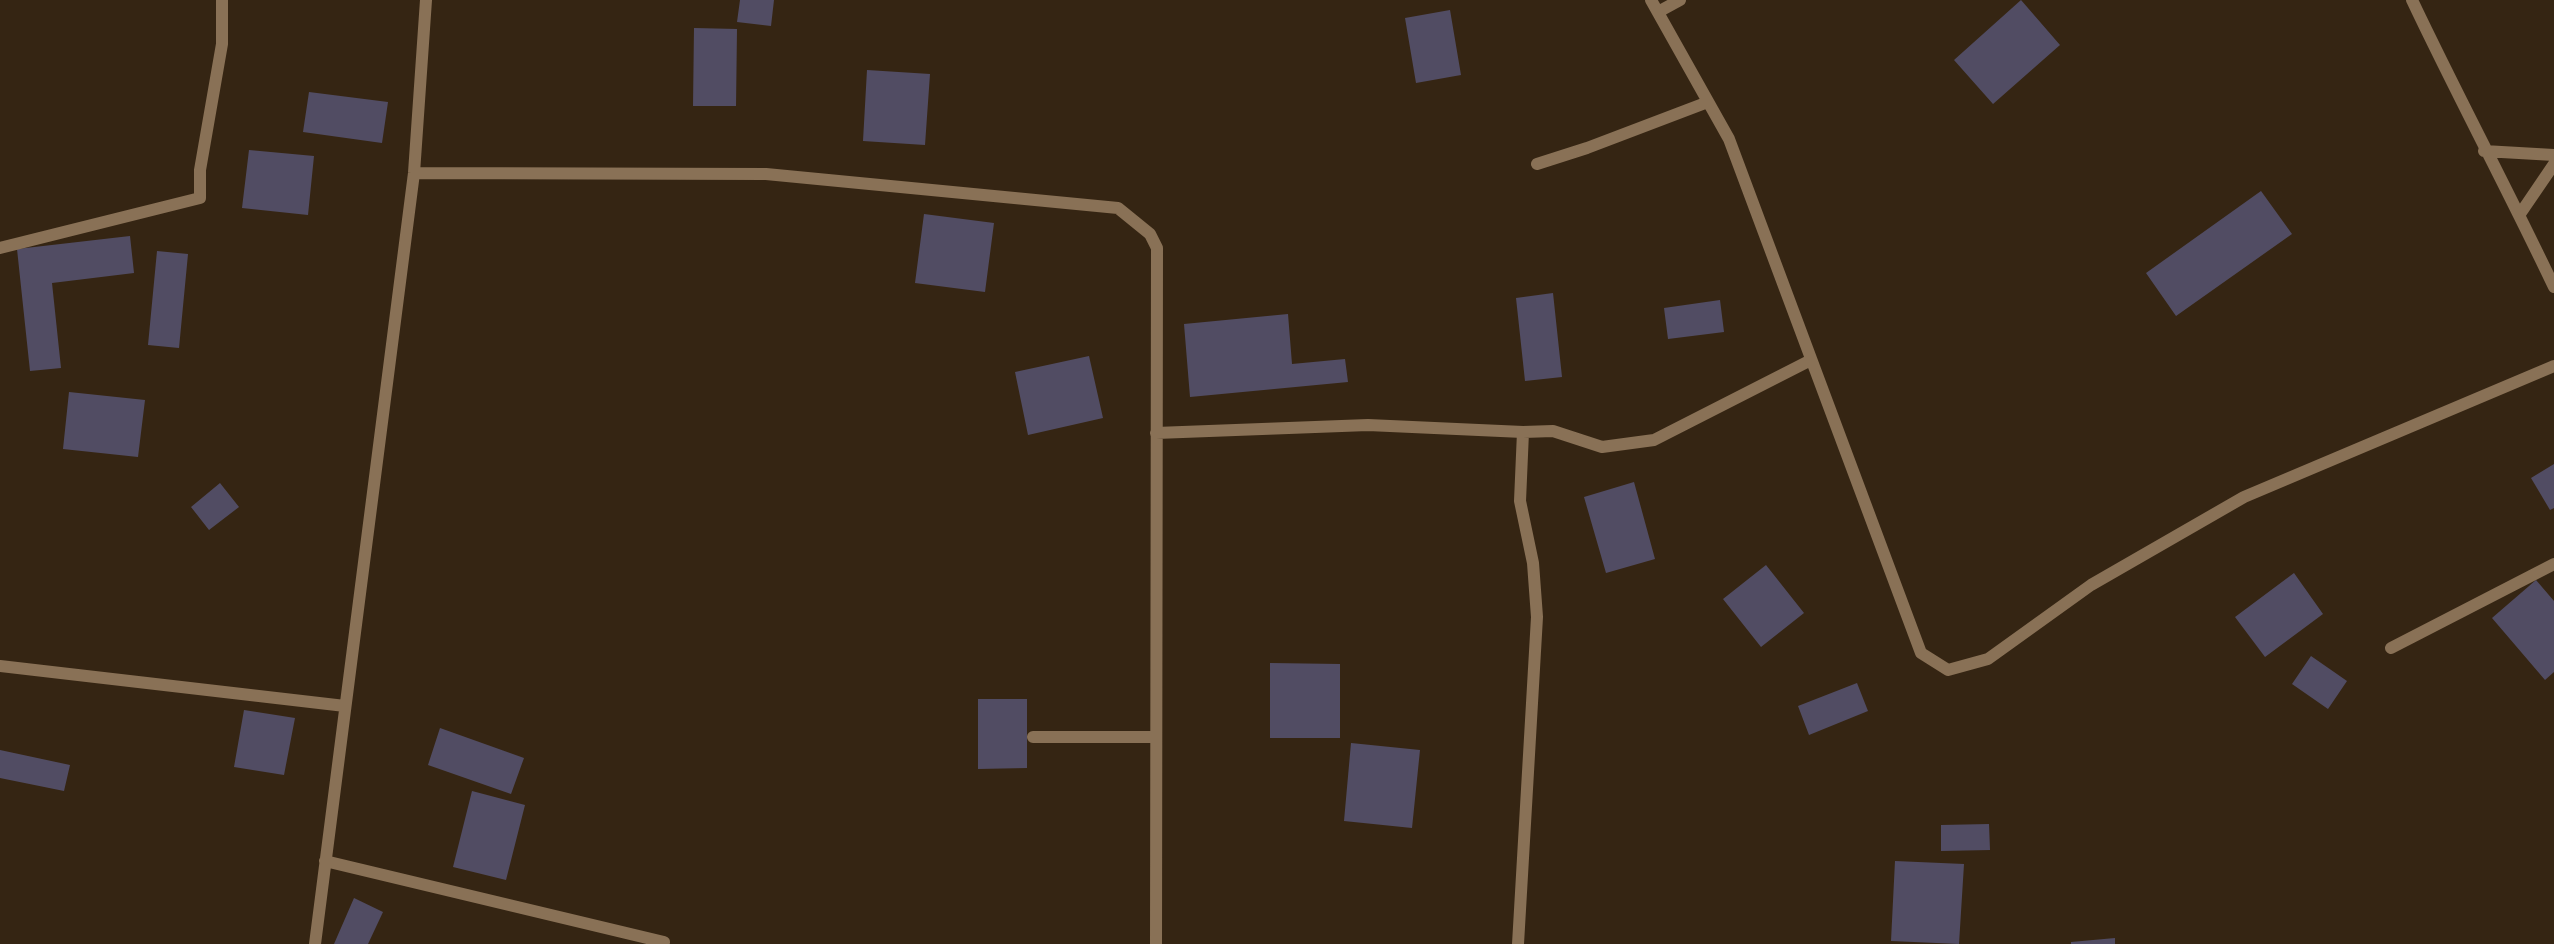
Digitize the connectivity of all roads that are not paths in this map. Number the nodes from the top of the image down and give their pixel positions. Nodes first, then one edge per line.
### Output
1 (222, 0) edge
2 (426, 0) edge
3 (1651, 0) edge
4 (1680, 0) edge
5 (2412, 0) edge
6 (1658, 12) junction
7 (1708, 102) junction
8 (2484, 151) junction
9 (2554, 155) edge
10 (1537, 164) dead end
11 (2554, 164) edge
12 (414, 173) junction
13 (2520, 214) junction
14 (0, 248) edge
15 (2554, 287) edge
16 (1811, 360) junction
17 (2554, 366) edge
18 (1523, 432) junction
19 (1156, 433) junction
20 (2554, 564) edge
21 (2391, 648) dead end
22 (0, 666) edge
23 (345, 706) junction
24 (1033, 737) dead end
25 (1156, 737) junction
26 (325, 861) junction
27 (664, 942) dead end
28 (315, 944) edge
29 (1156, 944) edge
30 (1518, 944) edge

1 - 14 street
2 - 12 street
3 - 6 street
4 - 6 street
5 - 8 street
6 - 7 street
7 - 10 street
7 - 16 street
8 - 9 street
8 - 13 street
11 - 13 street
12 - 19 street
12 - 23 street
13 - 15 street
16 - 17 street
16 - 18 street
18 - 19 street
18 - 30 street
19 - 25 street
20 - 21 street
22 - 23 street
23 - 26 street
24 - 25 street
25 - 29 street
26 - 27 street
26 - 28 street

